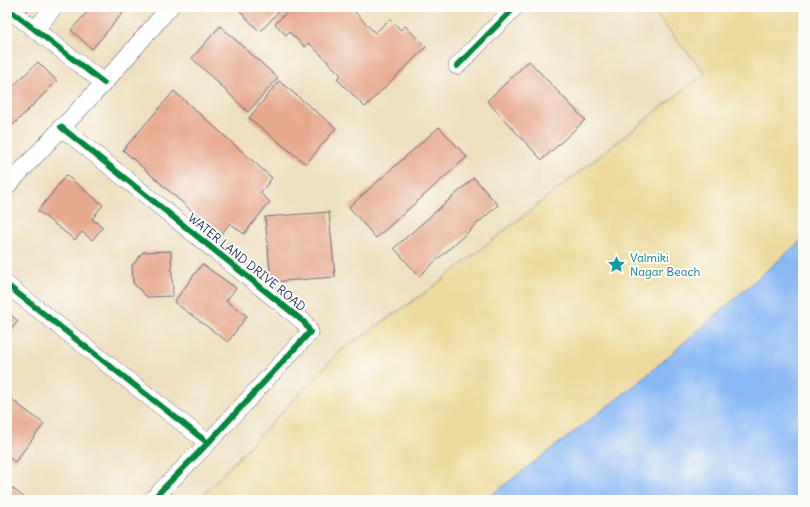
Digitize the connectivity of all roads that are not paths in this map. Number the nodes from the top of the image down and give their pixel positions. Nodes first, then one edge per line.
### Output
1 (54, 7) edge
2 (170, 7) edge
3 (515, 7) edge
4 (7, 8) edge
5 (36, 29) junction
6 (457, 66) dead end
7 (104, 83) junction
8 (61, 127) junction
9 (7, 186) edge
10 (7, 285) edge
11 (208, 443) junction
12 (152, 500) edge

1 - 5 street
2 - 7 street
3 - 6 street
4 - 5 street
5 - 7 street
7 - 8 street
8 - 9 street
8 - 11 street, WATER LAND DRIVE ROAD
10 - 11 street
11 - 12 street, WATER LAND DRIVE ROAD

